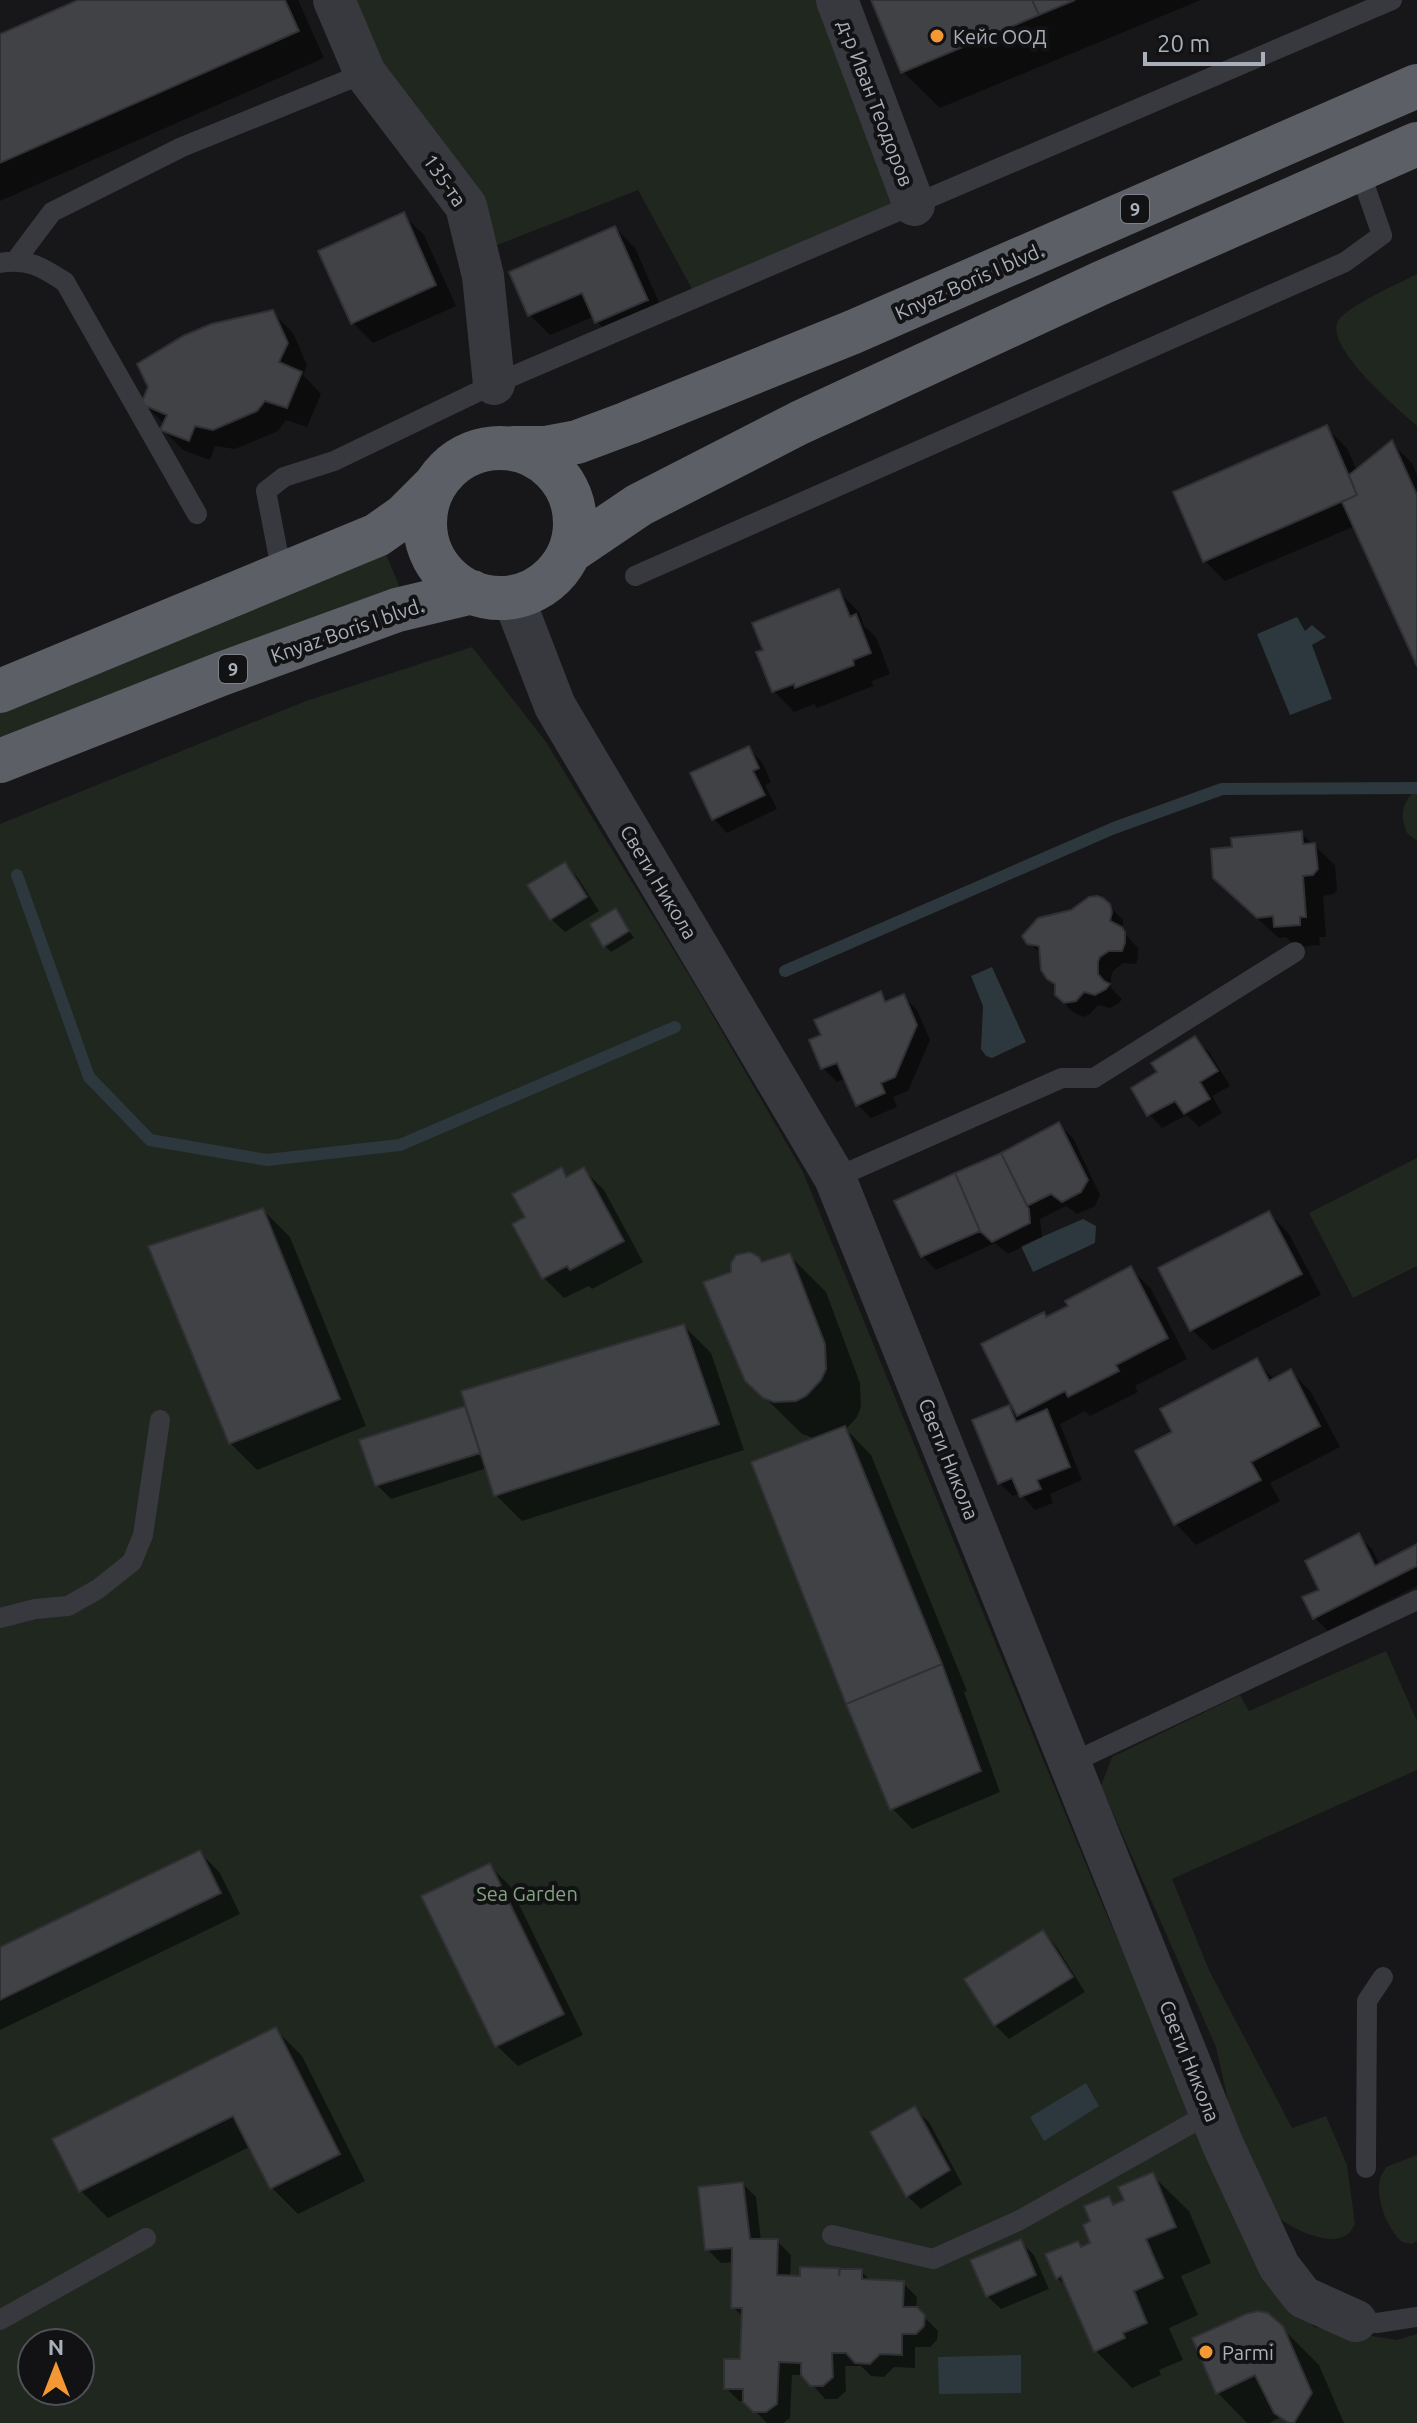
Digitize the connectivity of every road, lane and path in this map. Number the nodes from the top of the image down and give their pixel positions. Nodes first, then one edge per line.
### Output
1 (334, 0) edge
2 (837, 0) edge
3 (1392, 0) edge
4 (365, 73) junction
5 (1417, 86) edge
6 (1417, 144) edge
7 (1359, 169) junction
8 (914, 205) junction
9 (8, 261) edge
10 (494, 384) junction
11 (513, 448) junction
12 (434, 486) junction
13 (197, 514) dead end
14 (571, 551) junction
15 (282, 574) junction
16 (635, 576) dead end
17 (492, 595) junction
18 (0, 691) edge
19 (0, 761) edge
20 (1295, 952) dead end
21 (835, 1178) junction
22 (160, 1420) dead end
23 (1417, 1600) edge
24 (0, 1618) edge
25 (1071, 1763) junction
26 (1383, 1977) dead end
27 (1210, 2113) junction
28 (1366, 2168) dead end
29 (832, 2235) dead end
30 (146, 2238) dead end
31 (1417, 2317) edge
32 (0, 2320) edge
33 (1356, 2321) joint

1 - 4 street, 135-та
2 - 8 street, д-р Иван Теодоров
3 - 8 lane
4 - 9 lane
4 - 10 street, 135-та
5 - 11 highway, Knyaz Boris I blvd. / 9
6 - 7 highway, 9
7 - 14 highway, 9
7 - 16 lane
8 - 10 lane
9 - 13 lane
10 - 15 lane
11 - 12 highway, 9
11 - 14 highway
12 - 15 highway, 9
12 - 17 highway
14 - 17 highway, 9
15 - 18 highway, 9
17 - 19 highway, Knyaz Boris I blvd. / 9
17 - 21 street, Свети Никола
20 - 21 lane
21 - 25 street, Свети Никола
22 - 24 lane
23 - 25 lane
25 - 27 street, Свети Никола
26 - 28 lane
27 - 29 lane
27 - 33 street, Свети Никола
30 - 32 lane
31 - 33 lane

